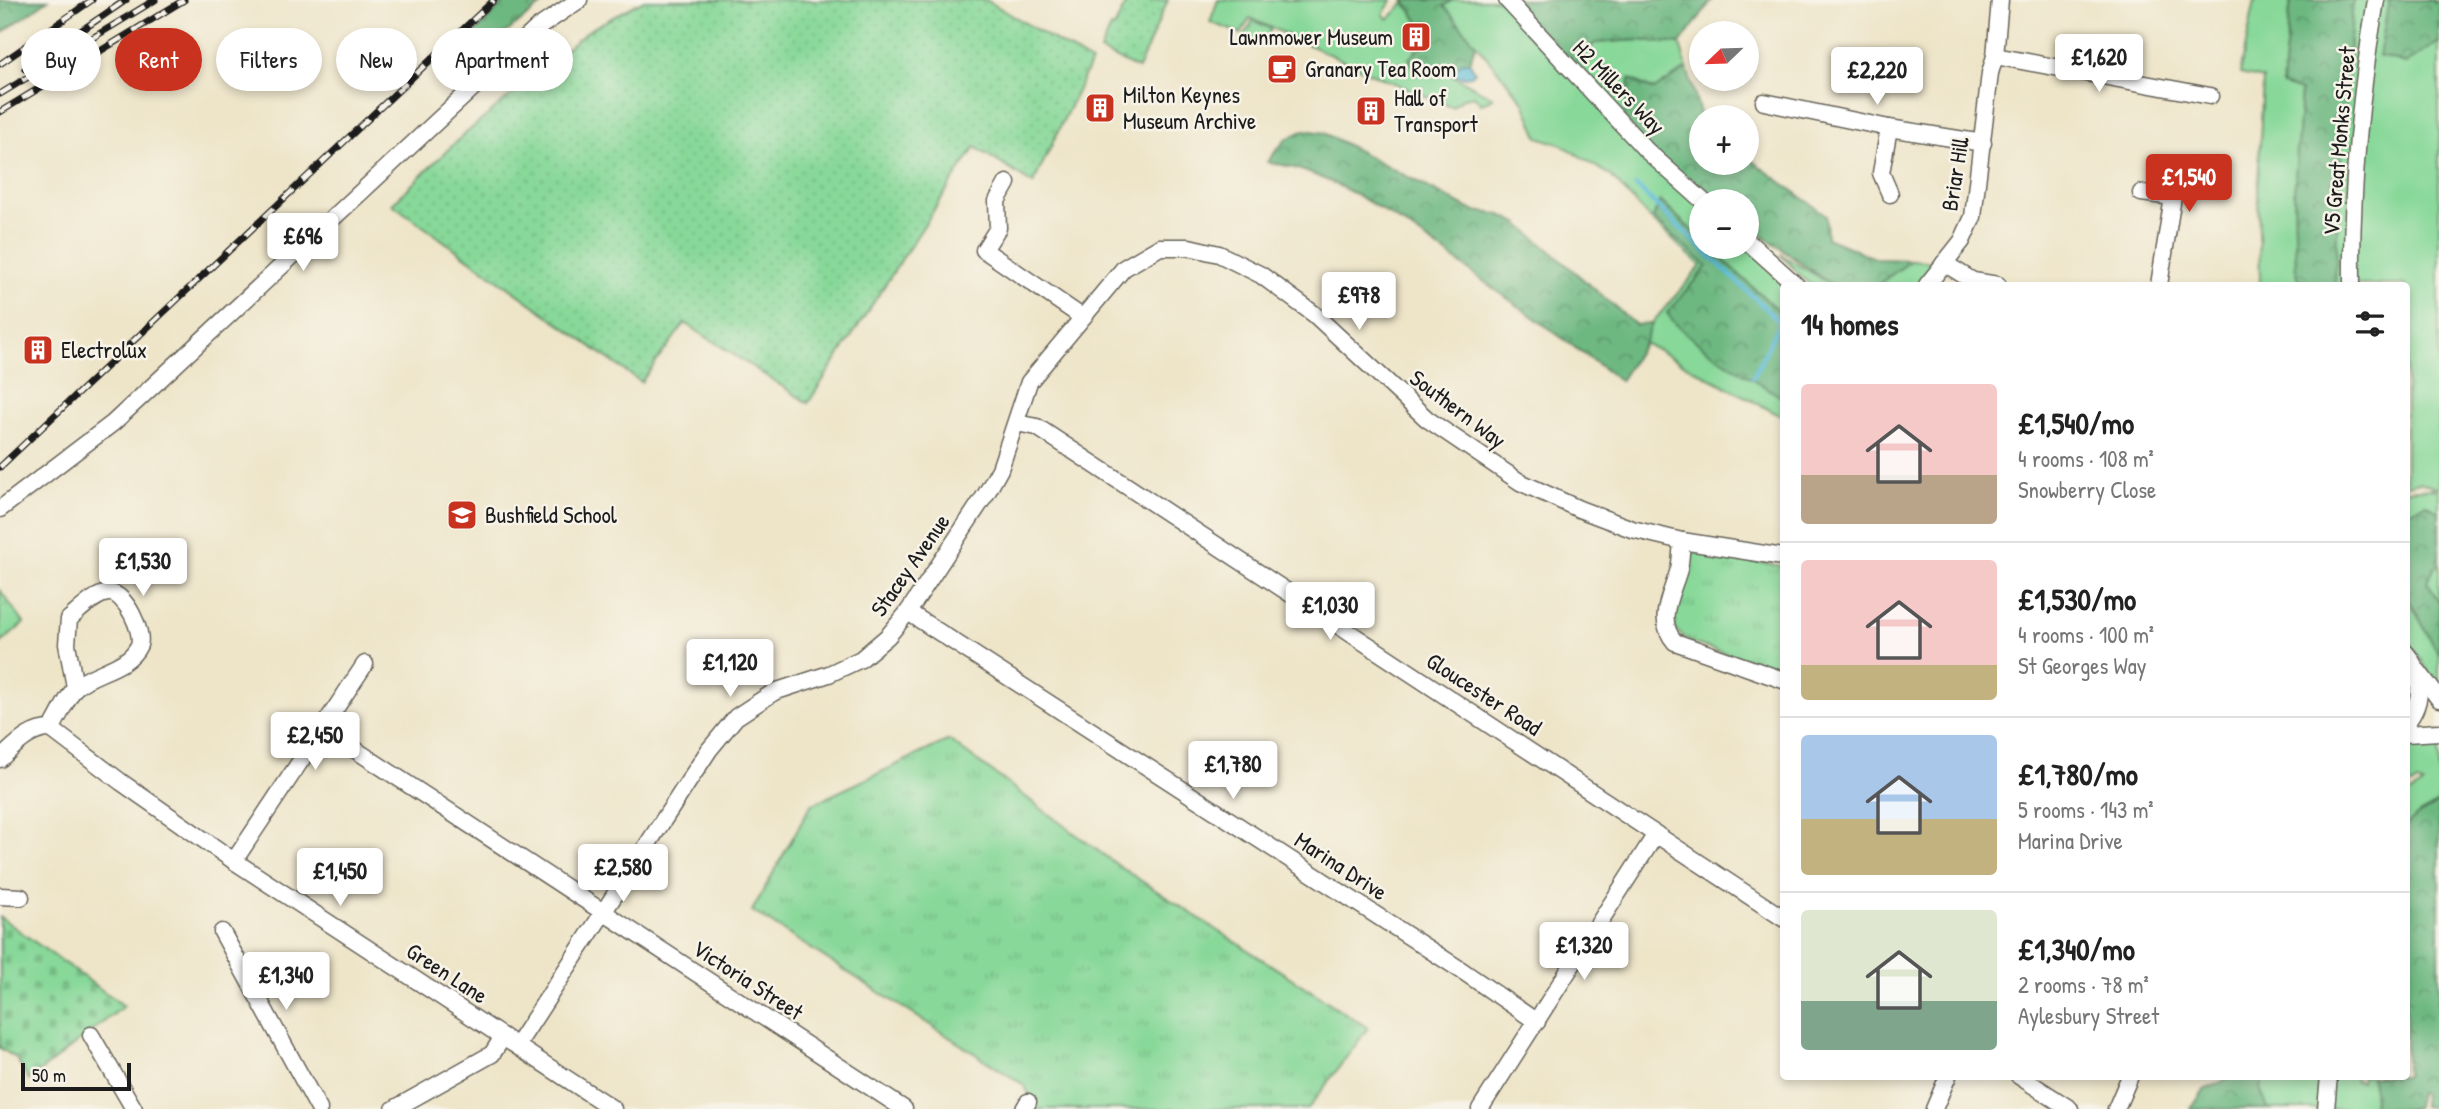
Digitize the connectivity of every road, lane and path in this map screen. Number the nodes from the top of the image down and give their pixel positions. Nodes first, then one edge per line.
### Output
1 (579, 0) edge
2 (1507, 0) edge
3 (2000, 0) edge
4 (2376, 0) edge
5 (1995, 57) junction
6 (2210, 96) dead end
7 (1764, 102) dead end
8 (1889, 128) junction
9 (1983, 143) junction
10 (1007, 183) dead end
11 (1690, 189) edge
12 (2141, 193) dead end
13 (1890, 194) dead end
14 (1759, 252) edge
15 (1944, 263) junction
16 (1793, 282) edge
17 (1929, 282) edge
18 (1979, 282) edge
19 (2159, 282) edge
20 (2352, 282) edge
21 (1082, 317) junction
22 (1016, 423) junction
23 (0, 509) edge
24 (1682, 541) junction
25 (1780, 557) edge
26 (908, 612) junction
27 (2410, 657) edge
28 (365, 664) dead end
29 (1780, 679) edge
30 (75, 688) junction
31 (2439, 699) edge
32 (2410, 716) edge
33 (322, 728) junction
34 (51, 729) junction
35 (2439, 732) edge
36 (2410, 734) edge
37 (0, 759) edge
38 (1656, 834) junction
39 (234, 861) junction
40 (0, 896) edge
41 (21, 897) dead end
42 (603, 913) junction
43 (1780, 916) edge
44 (222, 932) dead end
45 (1537, 1022) junction
46 (91, 1035) dead end
47 (510, 1041) junction
48 (1946, 1080) edge
49 (2025, 1080) edge
50 (2128, 1080) edge
51 (2329, 1080) edge
52 (134, 1109) edge
53 (319, 1109) edge
54 (394, 1109) edge
55 (613, 1109) edge
56 (904, 1109) edge
57 (1480, 1109) edge
58 (1934, 1109) edge
59 (2070, 1109) edge
60 (2116, 1109) edge
61 (2326, 1109) edge

1 - 23 street
2 - 11 street, H2 Millers Way
3 - 5 street, Briar Hill
4 - 20 street, V5 Great Monks Street
5 - 6 street
5 - 9 street, Briar Hill
7 - 8 street
8 - 9 street
8 - 13 street
9 - 15 street, Briar Hill
10 - 21 street
12 - 19 street
14 - 16 street
15 - 17 street, Briar Hill
15 - 18 street
21 - 22 street, Southern Way
21 - 24 street, Southern Way
22 - 26 street, Stacey Avenue
22 - 38 street, Gloucester Road
24 - 25 street, Southern Way
24 - 29 street
26 - 42 street, Stacey Avenue
26 - 45 street, Marina Drive
27 - 31 street
27 - 32 street
28 - 33 street
30 - 30 street
30 - 34 street
33 - 39 street
33 - 42 street, Victoria Street
34 - 37 street
34 - 39 street, Green Lane
35 - 36 street
38 - 43 street, Gloucester Road
38 - 45 street
39 - 47 street, Green Lane
40 - 41 street
42 - 47 street, Stacey Avenue
42 - 56 street, Victoria Street
44 - 53 street
45 - 57 street
46 - 52 street
47 - 54 street, Stacey Avenue
47 - 55 street, Green Lane
48 - 58 street
49 - 59 street
50 - 60 street
51 - 61 street

